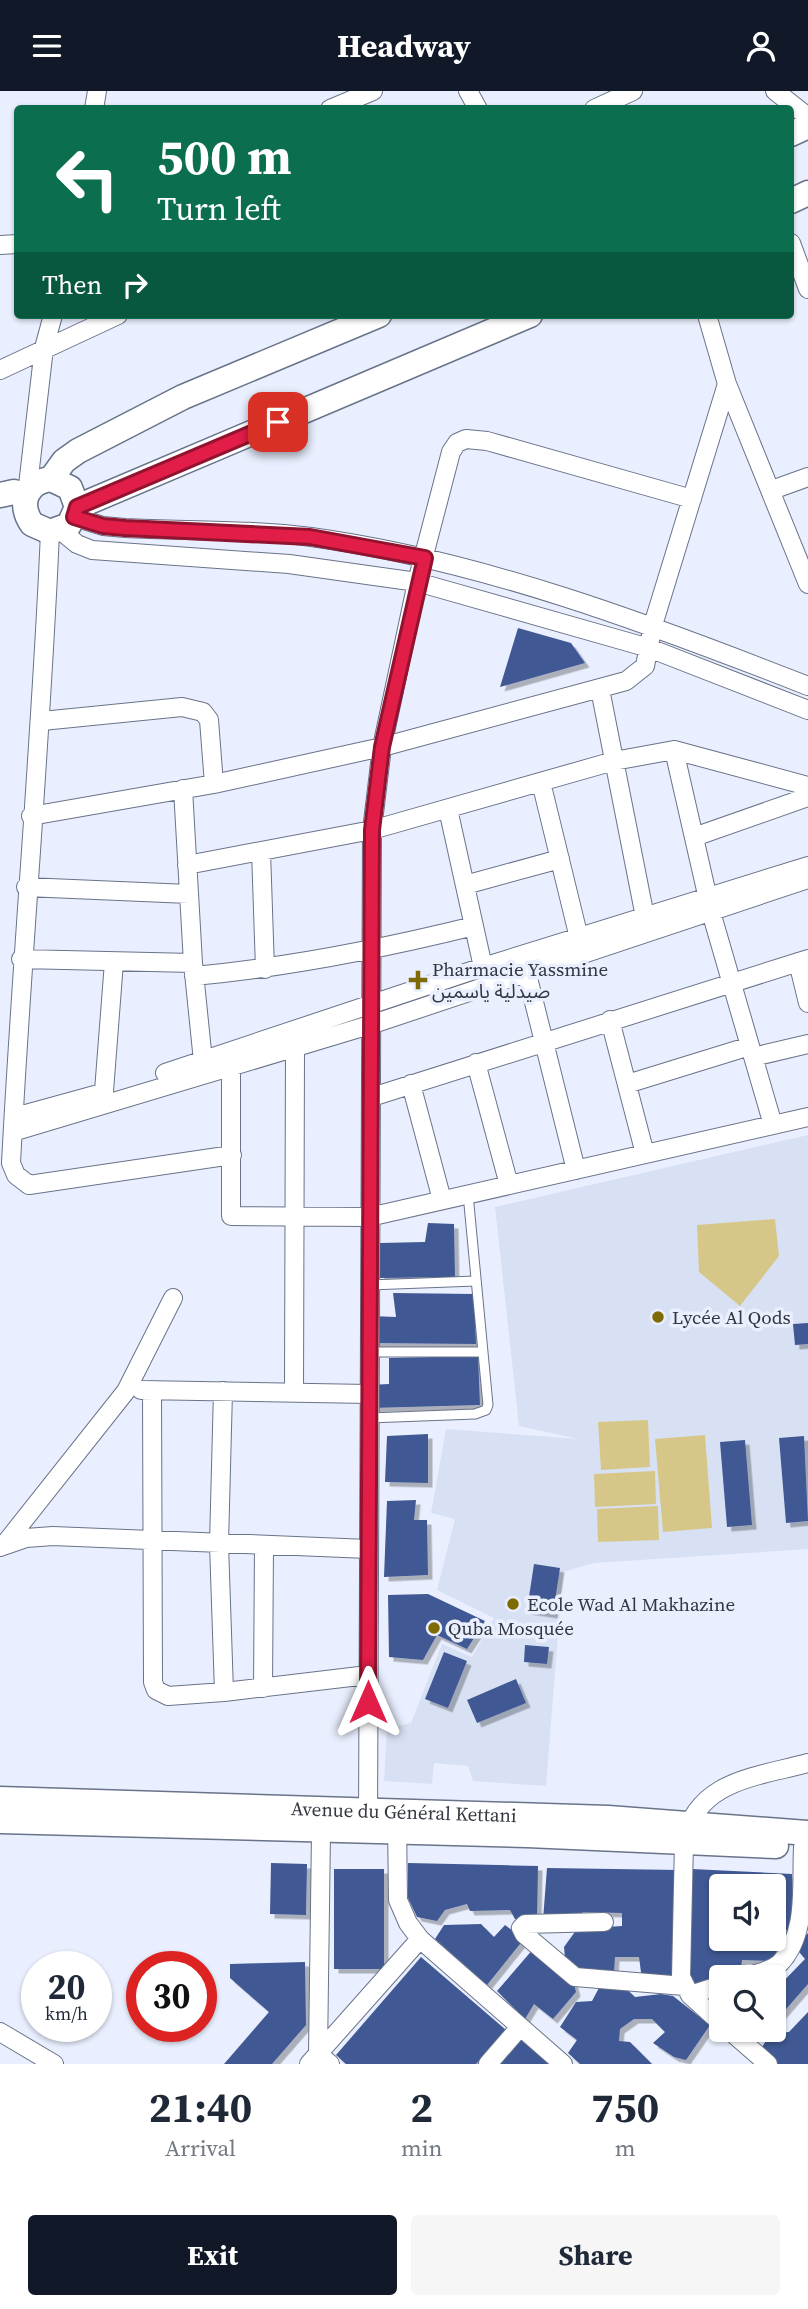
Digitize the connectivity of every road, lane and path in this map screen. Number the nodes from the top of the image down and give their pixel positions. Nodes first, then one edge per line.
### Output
1 (633, 91) edge
2 (775, 91) edge
3 (371, 96) edge
4 (340, 103) edge
5 (603, 105) edge
6 (793, 105) edge
7 (794, 106) edge
8 (808, 117) edge
9 (794, 254) edge
10 (803, 288) edge
11 (52, 319) edge
12 (109, 319) edge
13 (369, 319) edge
14 (521, 319) edge
15 (712, 319) edge
16 (44, 348) junction
17 (0, 370) edge
18 (727, 384) junction
19 (35, 438) junction
20 (808, 477) edge
21 (50, 479) junction
22 (772, 490) junction
23 (0, 495) edge
24 (26, 495) junction
25 (692, 499) junction
26 (65, 522) junction
27 (425, 558) junction
28 (417, 582) junction
29 (808, 584) edge
30 (653, 625) junction
31 (649, 648) junction
32 (808, 686) edge
33 (600, 689) junction
34 (808, 710) edge
35 (42, 721) junction
36 (382, 747) junction
37 (674, 750) junction
38 (614, 761) junction
39 (541, 782) junction
40 (214, 784) junction
41 (808, 786) edge
42 (183, 789) junction
43 (808, 797) edge
44 (448, 809) junction
45 (31, 816) junction
46 (372, 830) junction
47 (694, 838) junction
48 (261, 851) junction
49 (560, 859) junction
50 (187, 865) junction
51 (808, 866) edge
52 (808, 879) edge
53 (465, 885) junction
54 (26, 887) junction
55 (189, 894) junction
56 (710, 905) junction
57 (645, 917) junction
58 (474, 926) junction
59 (579, 938) junction
60 (373, 951) junction
61 (522, 955) junction
62 (21, 959) junction
63 (803, 960) edge
64 (114, 962) junction
65 (483, 967) junction
66 (265, 969) junction
67 (194, 970) junction
68 (527, 973) junction
69 (731, 981) junction
70 (808, 1003) edge
71 (373, 1004) junction
72 (610, 1020) junction
73 (373, 1024) junction
74 (544, 1041) junction
75 (808, 1044) edge
76 (295, 1047) junction
77 (751, 1051) junction
78 (476, 1063) junction
79 (231, 1065) junction
80 (204, 1067) junction
81 (411, 1084) junction
82 (627, 1084) junction
83 (372, 1097) junction
84 (103, 1098) junction
85 (808, 1117) edge
86 (14, 1125) junction
87 (772, 1125) junction
88 (645, 1154) junction
89 (232, 1155) junction
90 (576, 1170) junction
91 (509, 1185) junction
92 (468, 1194) junction
93 (442, 1200) junction
94 (295, 1216) junction
95 (369, 1217) junction
96 (476, 1281) junction
97 (369, 1285) junction
98 (173, 1298) dead end
99 (369, 1352) junction
100 (482, 1352) junction
101 (152, 1390) junction
102 (126, 1391) junction
103 (223, 1391) junction
104 (294, 1392) junction
105 (369, 1394) junction
106 (369, 1418) junction
107 (152, 1540) junction
108 (219, 1544) junction
109 (264, 1546) junction
110 (1, 1547) edge
111 (368, 1549) junction
112 (368, 1675) junction
113 (263, 1688) junction
114 (224, 1692) junction
115 (808, 1763) edge
116 (0, 1799) edge
117 (0, 1821) edge
118 (368, 1821) junction
119 (397, 1822) junction
120 (321, 1832) junction
121 (686, 1833) junction
122 (806, 1843) edge
123 (604, 1922) dead end
124 (420, 1940) junction
125 (774, 1965) edge
126 (709, 1987) edge
127 (687, 1991) junction
128 (709, 2011) edge
129 (520, 2027) junction
130 (0, 2032) edge
131 (743, 2042) edge
132 (319, 2061) edge
133 (54, 2064) edge
134 (488, 2064) edge
135 (563, 2064) edge
136 (768, 2064) edge

1 - 5 street
2 - 6 street
3 - 4 street
7 - 8 street
9 - 10 street
11 - 16 street
12 - 16 street
13 - 21 street
14 - 26 street
15 - 18 street
16 - 17 street
16 - 19 street
18 - 22 street
18 - 25 street
19 - 21 street
19 - 24 street
20 - 22 street
21 - 24 street
21 - 26 street
22 - 29 street
23 - 24 street
24 - 26 street
25 - 27 street
25 - 30 street
26 - 27 street
26 - 28 street
26 - 35 street
27 - 28 street
27 - 30 street
28 - 31 street
28 - 36 street
30 - 31 street
30 - 32 street
31 - 33 street
31 - 34 street
33 - 36 street
33 - 38 street
35 - 40 street
35 - 45 street
36 - 40 street
36 - 46 street
37 - 38 street
37 - 41 street
37 - 47 street
38 - 39 street
38 - 57 street
39 - 44 street
39 - 49 street
40 - 42 street
42 - 45 street
42 - 50 street
43 - 47 street
44 - 46 street
44 - 53 street
45 - 54 street
46 - 48 street
46 - 60 street
47 - 56 street
48 - 50 street
48 - 66 street
49 - 53 street
49 - 59 street
50 - 55 street
51 - 56 street
52 - 56 street
53 - 58 street
54 - 55 street
54 - 62 street
55 - 67 street
56 - 57 street
56 - 68 street
56 - 69 street
57 - 59 street
58 - 60 street
58 - 65 street
59 - 61 street
60 - 66 street
60 - 71 street
61 - 65 street
61 - 68 street
62 - 64 street
62 - 86 street
63 - 69 street
63 - 70 street
64 - 67 street
64 - 84 street
65 - 71 street
66 - 67 street
67 - 80 street
68 - 73 street
68 - 74 street
69 - 72 street
69 - 77 street
71 - 73 street
71 - 80 street
72 - 74 street
72 - 82 street
73 - 76 street
73 - 83 street
74 - 78 street
74 - 90 street
75 - 77 street
76 - 79 street
76 - 94 street
77 - 82 street
77 - 87 street
78 - 81 street
78 - 91 street
79 - 80 street
79 - 89 street
80 - 84 street
81 - 83 street
81 - 93 street
82 - 88 street
83 - 95 street
84 - 86 street
85 - 87 street
86 - 89 street
87 - 88 street
88 - 90 street
89 - 94 street
90 - 91 street
91 - 92 street
92 - 93 street
92 - 96 lane
93 - 95 street
94 - 95 street
94 - 104 street
95 - 97 street
96 - 97 lane
96 - 100 lane
97 - 99 street
98 - 102 street
99 - 100 lane
99 - 105 street
100 - 106 lane
101 - 102 street
101 - 103 street
101 - 107 street
102 - 110 street
103 - 104 street
103 - 108 street
104 - 105 street
105 - 106 street
106 - 111 street
107 - 108 street
107 - 110 street
107 - 114 street
108 - 109 street
108 - 114 street
109 - 111 street
109 - 113 street
111 - 112 street
112 - 113 street
112 - 118 street
113 - 114 street
115 - 121 street
116 - 118 street, Avenue du Général Kettani
117 - 120 street, Avenue du Général Kettani
118 - 119 street, Avenue du Général Kettani
118 - 120 street, Avenue du Général Kettani
119 - 121 street, Avenue du Général Kettani
119 - 124 street
120 - 132 street
121 - 122 street, Avenue du Général Kettani
121 - 127 street
122 - 125 street
123 - 127 street
124 - 129 street
124 - 132 street
126 - 127 street
127 - 128 street
129 - 134 street
129 - 135 street
130 - 133 street
131 - 136 street

